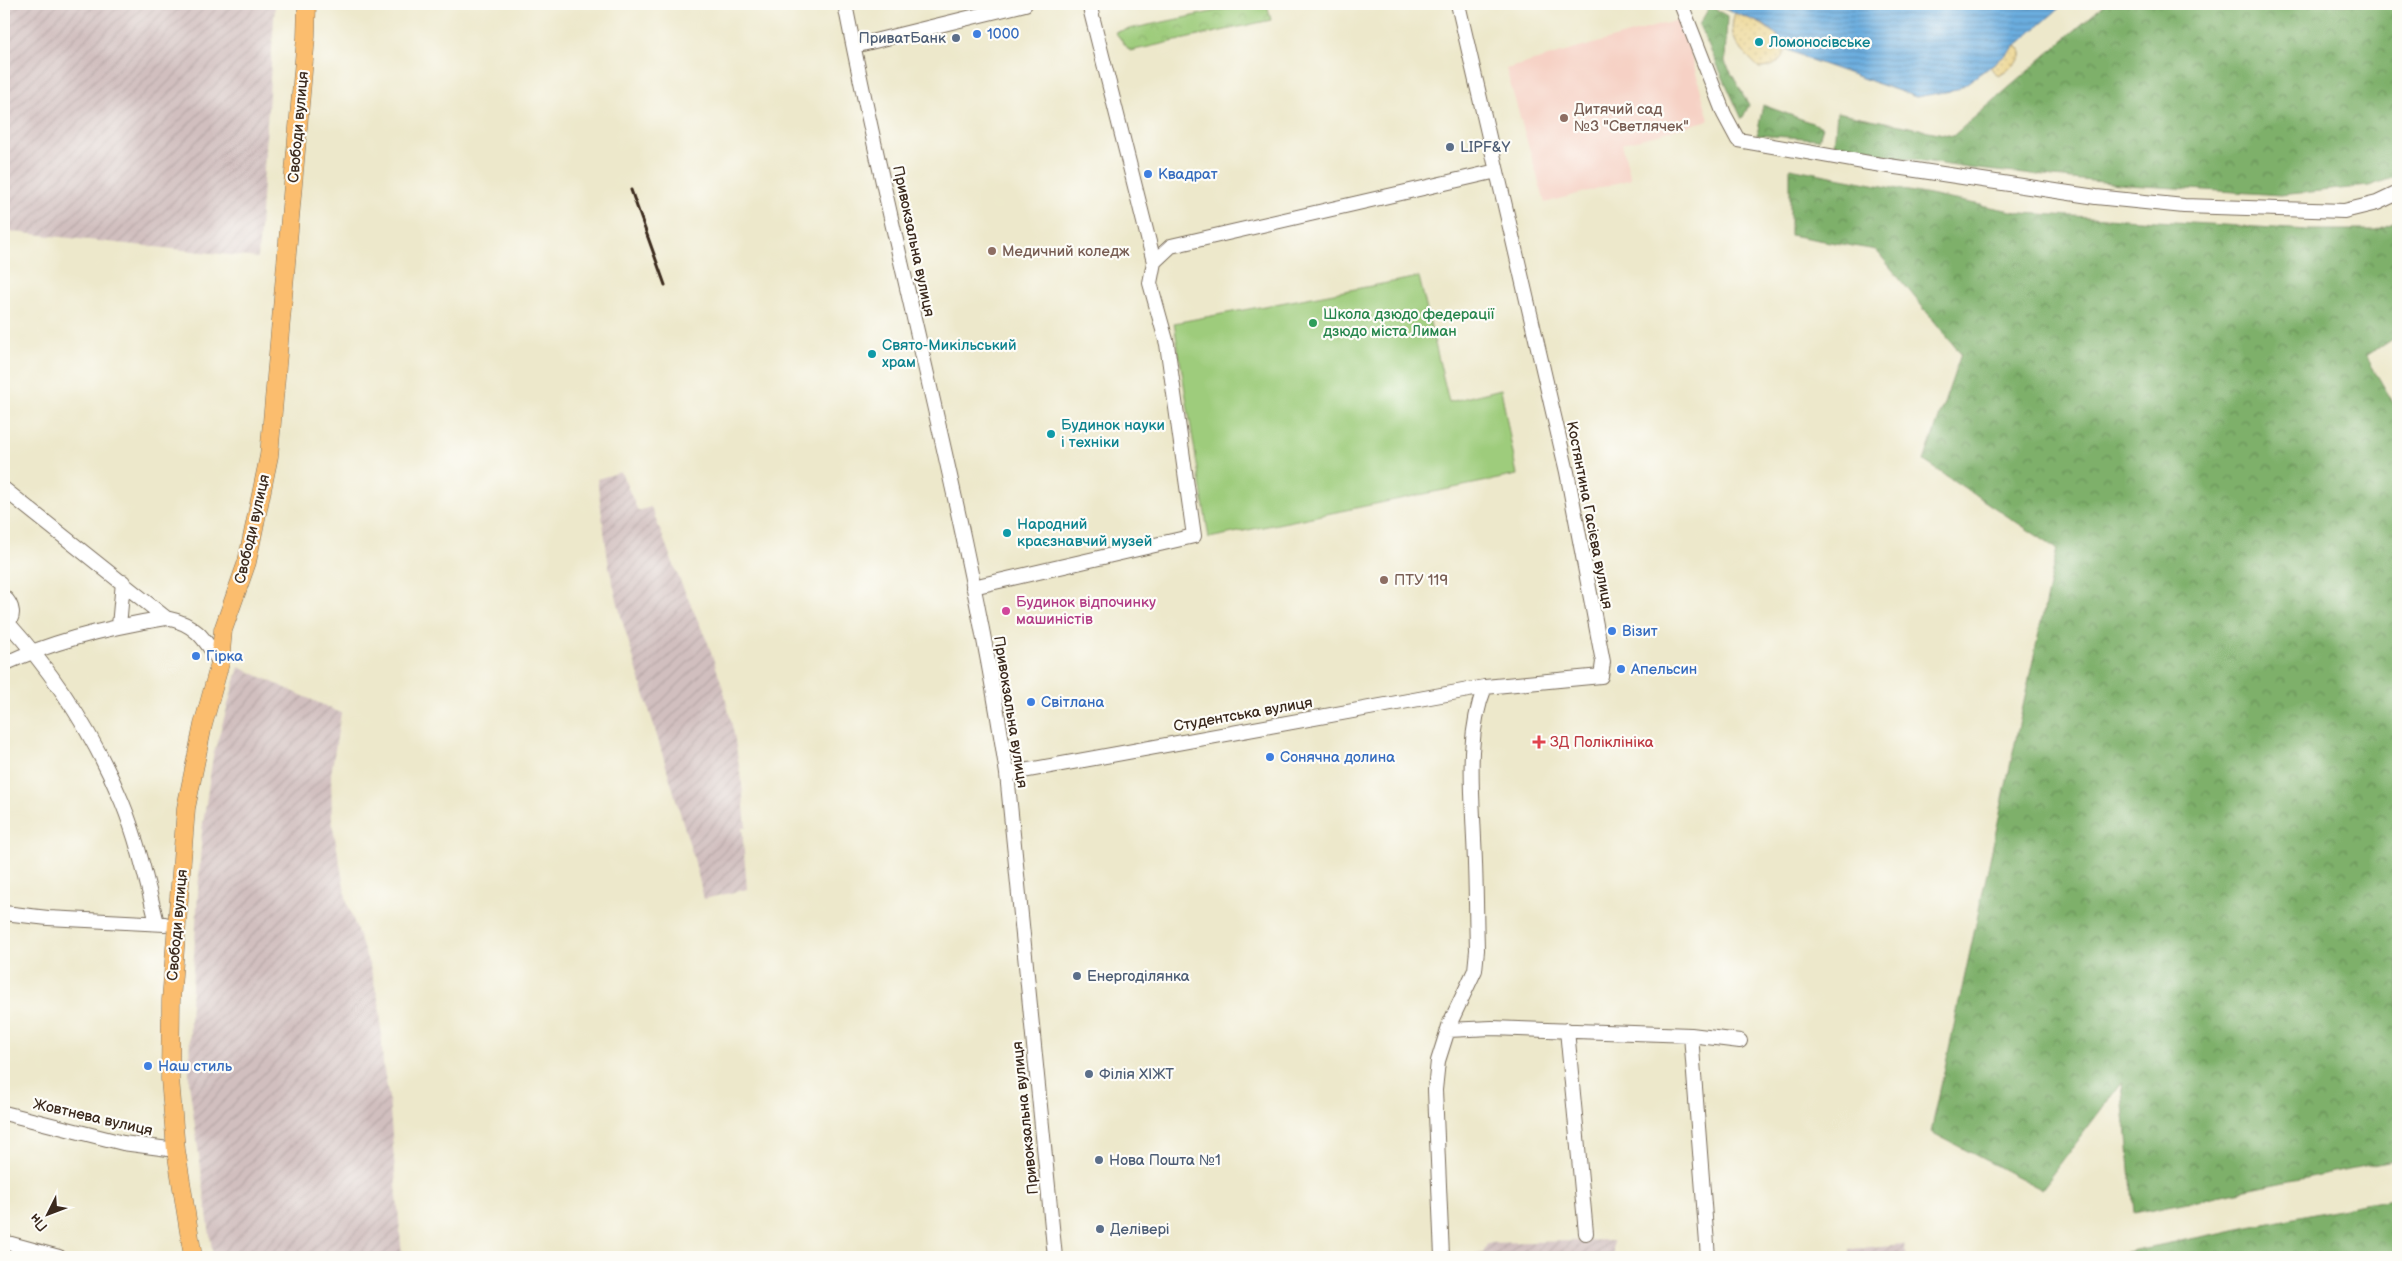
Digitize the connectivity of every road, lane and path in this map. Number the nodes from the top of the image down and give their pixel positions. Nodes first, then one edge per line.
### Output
1 (306, 4) edge
2 (845, 4) edge
3 (1025, 4) edge
4 (1089, 4) edge
5 (1458, 4) edge
6 (1681, 4) edge
7 (854, 46) junction
8 (1497, 171) junction
9 (2398, 193) edge
10 (1154, 262) junction
11 (4, 489) edge
12 (123, 582) junction
13 (973, 587) junction
14 (4, 598) edge
15 (166, 618) junction
16 (6, 624) edge
17 (119, 626) junction
18 (33, 650) junction
19 (220, 663) junction
20 (4, 664) edge
21 (1485, 687) junction
22 (1007, 774) junction
23 (4, 913) edge
24 (157, 923) junction
25 (178, 926) junction
26 (1448, 1030) junction
27 (1567, 1030) junction
28 (1691, 1035) junction
29 (1740, 1041) dead end
30 (4, 1113) edge
31 (176, 1150) junction
32 (1586, 1233) dead end
33 (4, 1242) edge
34 (60, 1257) edge
35 (193, 1257) edge
36 (1055, 1257) edge
37 (1442, 1257) edge
38 (1708, 1257) edge

1 - 19 main road, Свободи вулиця
2 - 7 street, Привокзальна вулиця
3 - 7 street
4 - 10 street
5 - 8 street, Костянтина Гасієва вулиця
6 - 9 street
7 - 13 street, Привокзальна вулиця
8 - 10 street
8 - 21 street, Костянтина Гасієва вулиця
10 - 13 street
11 - 12 street
12 - 15 street
12 - 17 street
13 - 22 street, Привокзальна вулиця
14 - 16 street
15 - 17 street
15 - 19 street
16 - 18 street
17 - 18 street
18 - 20 street
18 - 24 street
19 - 25 main road, Свободи вулиця
21 - 22 street, Студентська вулиця
21 - 26 street
22 - 36 street, Привокзальна вулиця
23 - 24 street
24 - 25 street
25 - 31 main road, Свободи вулиця
26 - 27 street
26 - 37 street
27 - 28 street
27 - 32 street
28 - 29 street
28 - 38 street
30 - 31 street, Жовтнева вулиця
31 - 35 main road, Свободи вулиця
33 - 34 street

